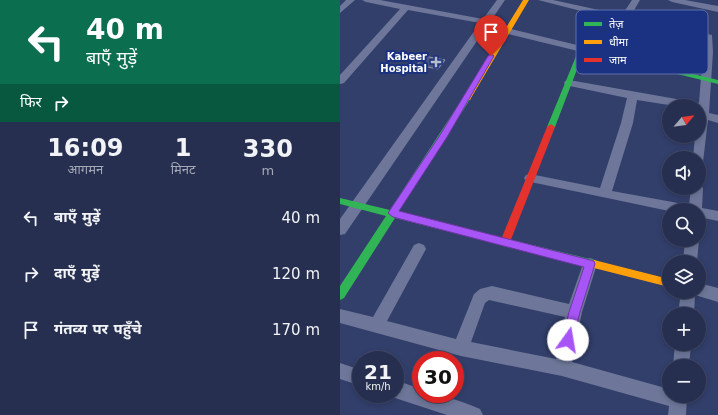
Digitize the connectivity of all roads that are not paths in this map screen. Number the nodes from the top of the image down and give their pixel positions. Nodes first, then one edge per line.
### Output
1 (351, 0) edge
2 (366, 0) edge
3 (501, 0) edge
4 (526, 0) edge
5 (542, 0) edge
6 (636, 0) edge
7 (672, 0) edge
8 (406, 7) junction
9 (718, 9) edge
10 (340, 10) edge
11 (585, 10) edge
12 (630, 10) edge
13 (487, 22) junction
14 (507, 31) junction
15 (714, 38) edge
16 (576, 48) edge
17 (576, 65) edge
18 (684, 74) edge
19 (708, 80) junction
20 (340, 81) edge
21 (718, 82) edge
22 (569, 83) junction
23 (633, 96) junction
24 (703, 99) edge
25 (662, 101) edge
26 (706, 111) edge
27 (718, 118) edge
28 (530, 178) junction
29 (605, 194) junction
30 (340, 201) edge
31 (357, 205) junction
32 (662, 205) edge
33 (393, 213) junction
34 (706, 213) edge
35 (718, 216) edge
36 (340, 230) edge
37 (505, 242) junction
38 (420, 249) dead end
39 (590, 264) junction
40 (662, 281) edge
41 (706, 292) edge
42 (340, 295) edge
43 (718, 295) edge
44 (574, 312) junction
45 (340, 316) edge
46 (377, 325) junction
47 (461, 348) junction
48 (562, 368) junction
49 (340, 371) edge
50 (352, 375) edge
51 (404, 392) edge
52 (678, 404) edge
53 (474, 415) edge

1 - 10 street
2 - 8 street
3 - 13 street
4 - 14 street
5 - 11 street
6 - 12 street
7 - 9 street
8 - 13 street
8 - 20 street
13 - 31 street
14 - 16 street
14 - 33 street
15 - 19 street
17 - 22 street
18 - 19 street
19 - 21 street
19 - 24 street
22 - 23 street
22 - 28 street
23 - 25 street
23 - 29 street
26 - 27 street
28 - 29 street
28 - 37 street
29 - 32 street
30 - 31 street
31 - 33 street
31 - 36 street
33 - 37 street
33 - 42 street
34 - 35 street
37 - 39 street
38 - 46 street
39 - 40 street
39 - 44 street
41 - 43 street
44 - 47 street
44 - 48 street
45 - 46 street
46 - 47 street
47 - 48 street
48 - 52 street
49 - 50 street
51 - 53 street

